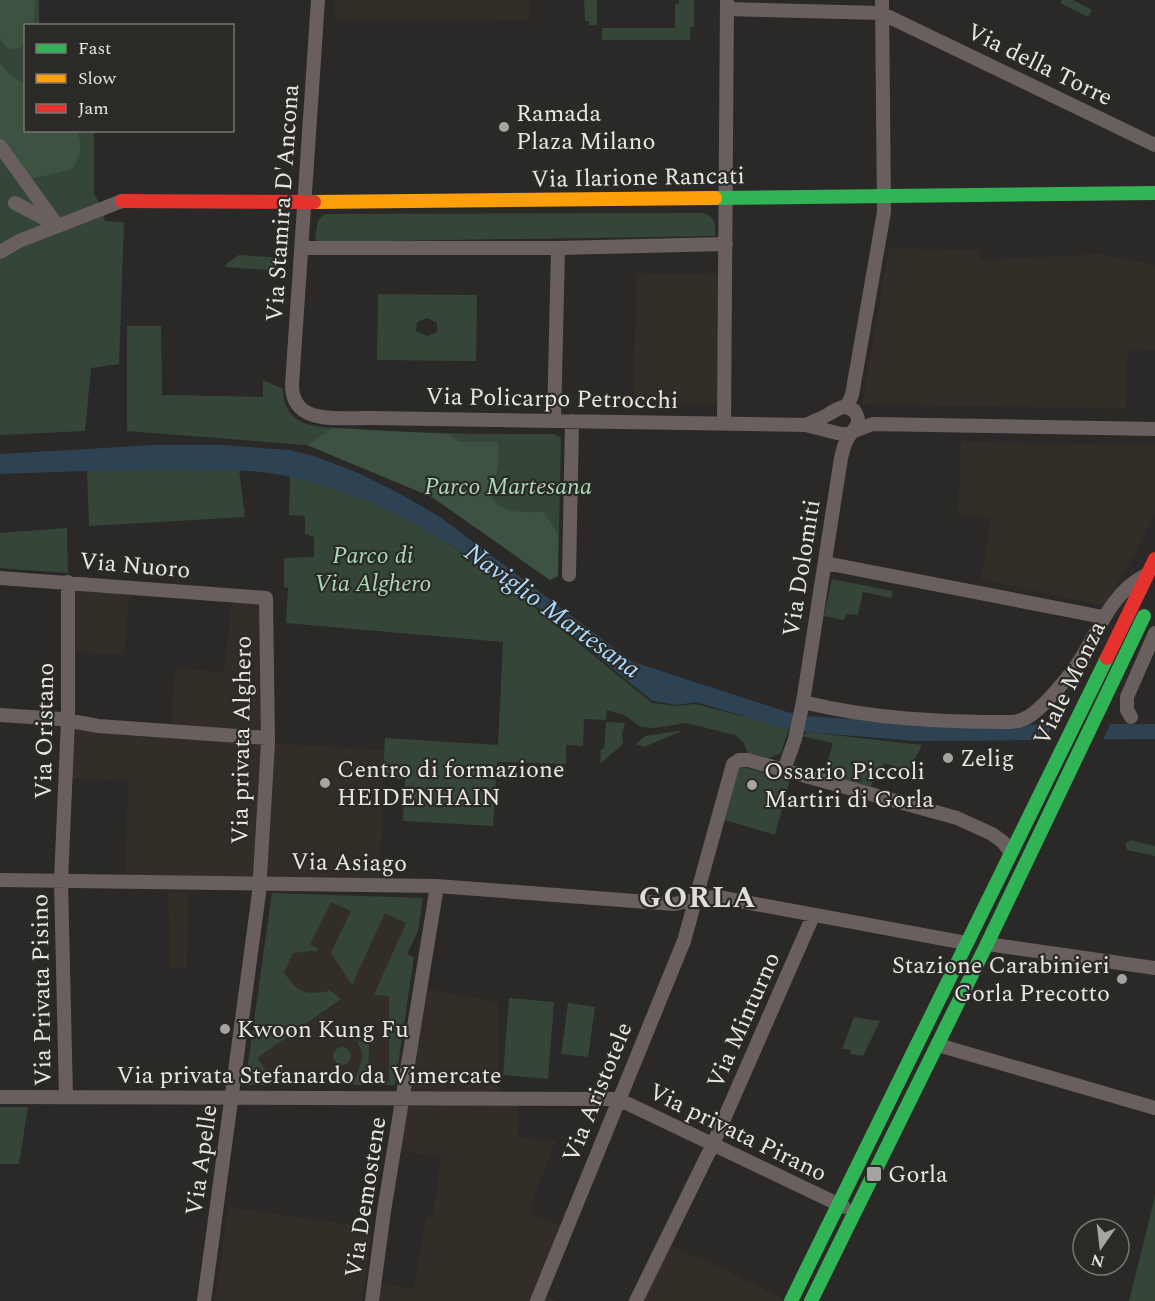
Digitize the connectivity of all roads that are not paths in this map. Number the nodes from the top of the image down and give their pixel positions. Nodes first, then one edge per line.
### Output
1 (318, 0) edge
2 (727, 5) edge
3 (881, 6) edge
4 (1155, 145) edge
5 (0, 146) edge
6 (1155, 193) edge
7 (884, 196) junction
8 (726, 198) junction
9 (122, 201) joint
10 (304, 202) junction
11 (15, 203) dead end
12 (57, 225) junction
13 (726, 244) junction
14 (302, 248) junction
15 (558, 248) junction
16 (0, 252) edge
17 (299, 408) joint
18 (850, 408) junction
19 (831, 413) junction
20 (554, 421) junction
21 (572, 421) junction
22 (724, 424) junction
23 (873, 424) junction
24 (806, 425) junction
25 (1155, 429) edge
26 (833, 431) junction
27 (852, 433) junction
28 (1155, 559) edge
29 (825, 563) junction
30 (1148, 573) junction
31 (568, 574) dead end
32 (0, 578) edge
33 (68, 582) junction
34 (266, 598) joint
35 (1150, 603) dead end
36 (1103, 617) junction
37 (1155, 633) edge
38 (1151, 655) edge
39 (802, 706) junction
40 (0, 715) edge
41 (1131, 717) dead end
42 (68, 720) junction
43 (268, 738) junction
44 (784, 770) junction
45 (1011, 852) junction
46 (0, 880) edge
47 (61, 881) junction
48 (260, 883) junction
49 (437, 886) junction
50 (695, 900) junction
51 (813, 916) junction
52 (966, 943) junction
53 (987, 944) junction
54 (1155, 968) edge
55 (938, 1045) junction
56 (0, 1097) edge
57 (66, 1097) junction
58 (233, 1097) junction
59 (403, 1098) junction
60 (618, 1100) junction
61 (1155, 1108) edge
62 (713, 1144) junction
63 (838, 1205) junction
64 (855, 1212) junction
65 (204, 1301) edge
66 (372, 1301) edge
67 (537, 1301) edge
68 (636, 1301) edge
69 (791, 1301) edge
70 (811, 1301) edge

1 - 10 street, Via Stamira D'Ancona
2 - 3 street, Via della Torre
2 - 8 street
3 - 4 street, Via della Torre
3 - 7 street, Via Dolomiti
5 - 12 street
6 - 7 main road, Via Ilarione Rancati
7 - 8 main road, Via Ilarione Rancati
7 - 18 street, Via Dolomiti
8 - 10 main road, Via Ilarione Rancati
8 - 13 street
9 - 10 main road, Via Ilarione Rancati
9 - 12 street
10 - 14 street, Via Stamira D'Ancona
11 - 12 street
12 - 16 street
13 - 15 street
13 - 22 street
14 - 15 street
14 - 17 street, Via Stamira D'Ancona
15 - 20 street
17 - 20 street, Via Policarpo Petrocchi
18 - 19 street
18 - 23 street
18 - 27 street, Via Dolomiti
19 - 24 street, Via Policarpo Petrocchi
19 - 26 street
20 - 21 street, Via Policarpo Petrocchi
21 - 22 street, Via Policarpo Petrocchi
21 - 31 street
22 - 24 street, Via Policarpo Petrocchi
23 - 25 street
23 - 27 street
24 - 26 street, Via Policarpo Petrocchi
26 - 27 street
27 - 29 street, Via Dolomiti
28 - 30 main road, Viale Monza
29 - 36 street
29 - 39 street, Via Dolomiti
30 - 36 street, Viale Monza
30 - 45 main road, Viale Monza
32 - 33 street, Via Nuoro
33 - 34 street, Via Nuoro
33 - 42 street, Via Oristano
34 - 43 street, Via privata Alghero
35 - 53 main road, Viale Monza
36 - 39 street, Viale Monza
37 - 38 street
38 - 41 street
39 - 44 street, Via Dolomiti
40 - 42 street
42 - 43 street
42 - 47 street, Via Oristano
43 - 48 street, Via privata Alghero
44 - 45 street
44 - 50 street, Via Aristotele
45 - 52 main road, Viale Monza
46 - 47 street, Via Asiago
47 - 48 street, Via Asiago
47 - 57 street, Via Privata Pisino
48 - 49 street, Via Asiago
48 - 58 street, Via Apelle
49 - 50 street, Via Asiago
49 - 59 street, Via Demostene
50 - 51 street, Via Asiago
50 - 60 street, Via Aristotele
51 - 52 street, Via Asiago
51 - 62 street, Via Minturno
52 - 53 main road
52 - 63 main road, Viale Monza
53 - 54 street
53 - 55 main road, Viale Monza
55 - 61 street
55 - 64 main road, Viale Monza
56 - 57 street, Via privata Stefanardo da Vimercate
57 - 58 street, Via privata Stefanardo da Vimercate
58 - 59 street, Via privata Stefanardo da Vimercate
58 - 65 street, Via Apelle
59 - 60 street, Via privata Stefanardo da Vimercate
59 - 66 street, Via Demostene
60 - 62 street, Via privata Pirano
60 - 67 street, Via Aristotele
62 - 63 street, Via privata Pirano
62 - 68 street, Via Minturno
63 - 64 street
63 - 69 main road, Viale Monza
64 - 70 main road, Viale Monza

